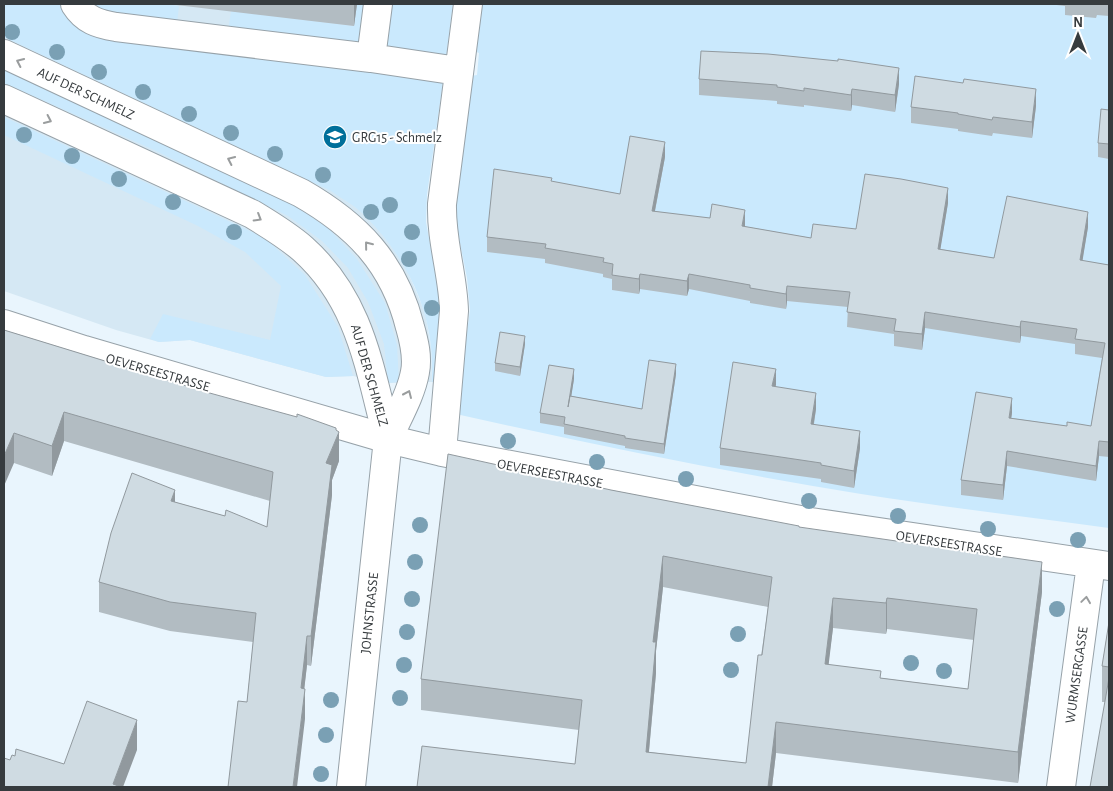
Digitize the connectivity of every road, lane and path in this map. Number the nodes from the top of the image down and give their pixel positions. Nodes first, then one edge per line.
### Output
1 (75, 4) edge
2 (378, 4) edge
3 (468, 4) edge
4 (4, 54) edge
5 (372, 58) junction
6 (458, 70) junction
7 (4, 99) edge
8 (4, 324) edge
9 (388, 438) junction
10 (442, 452) junction
11 (1100, 565) edge
12 (351, 787) edge
13 (1061, 787) edge

1 - 5 main road
2 - 5 main road
3 - 6 main road
9 -> 4 main road, AUF DER SCHMELZ
5 - 6 main road
6 - 10 main road
7 -> 9 main road, AUF DER SCHMELZ
8 - 9 main road, OEVERSEESTRASSE
9 - 10 main road, OEVERSEESTRASSE
9 - 12 main road, JOHNSTRASSE
10 - 11 main road, OEVERSEESTRASSE
13 -> 11 main road, WURMSERGASSE

